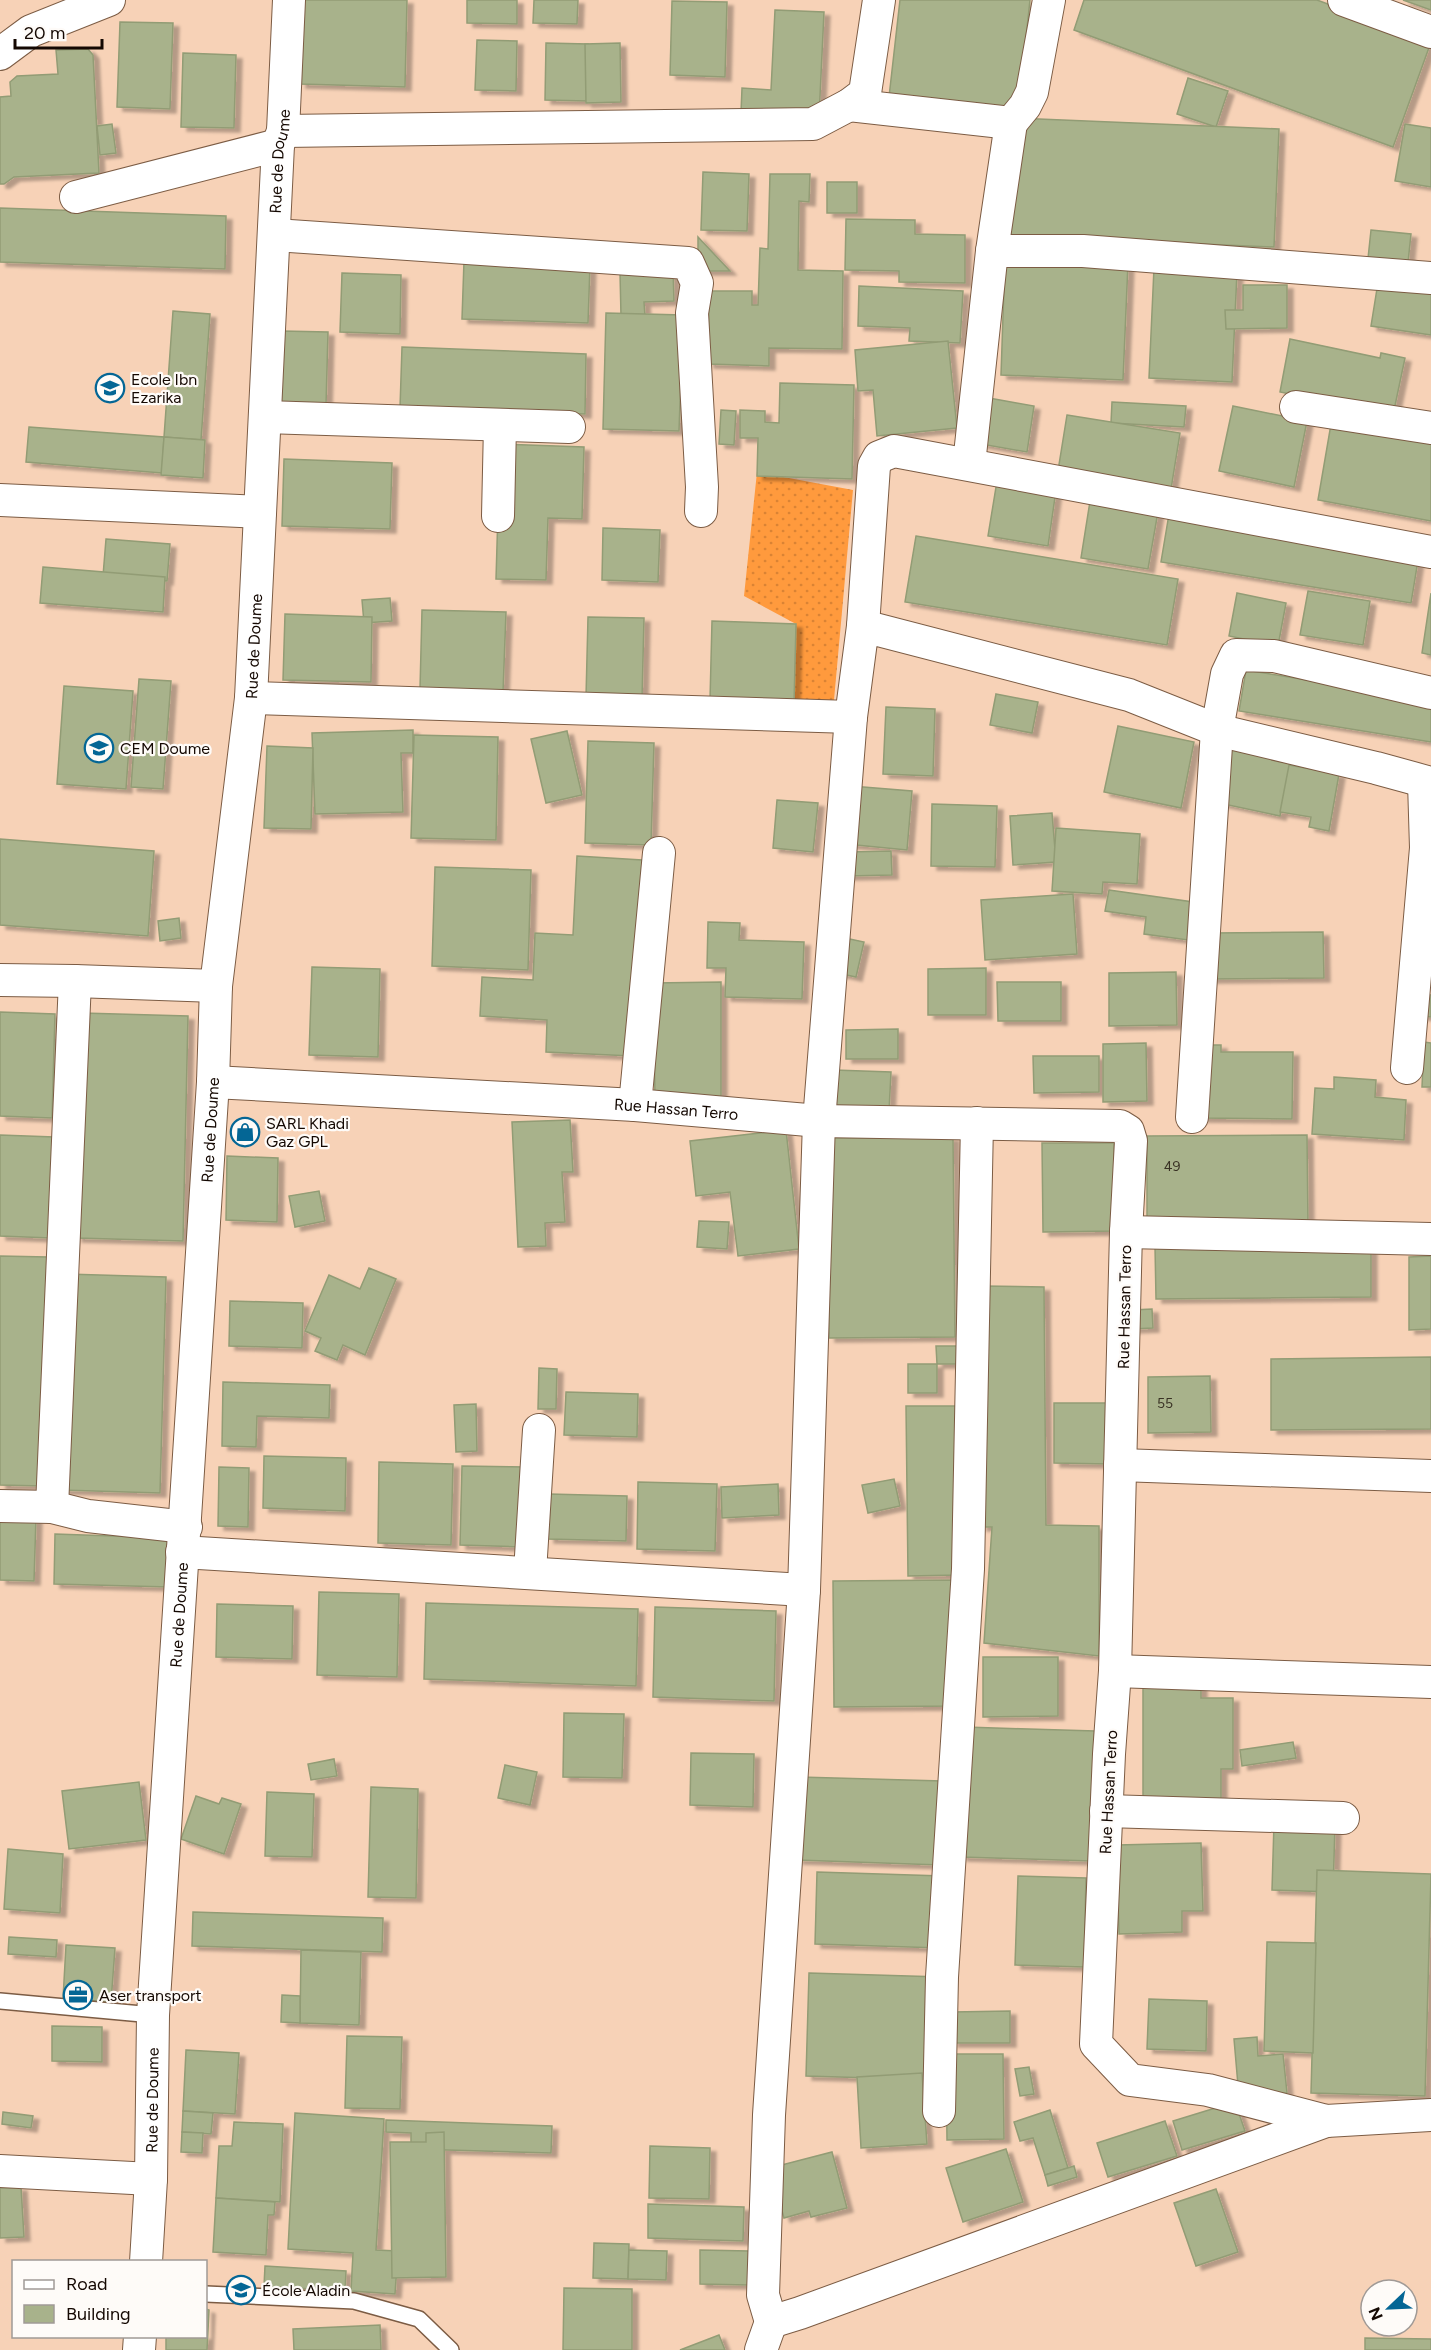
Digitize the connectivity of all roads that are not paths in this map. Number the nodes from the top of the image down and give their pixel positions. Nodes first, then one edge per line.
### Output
1 (109, 0) edge
2 (289, 0) edge
3 (879, 0) edge
4 (1049, 0) edge
5 (1344, 0) edge
6 (1431, 32) edge
7 (0, 54) edge
8 (849, 105) junction
9 (1011, 123) junction
10 (281, 138) junction
11 (76, 196) dead end
12 (275, 235) junction
13 (992, 251) junction
14 (1431, 278) edge
15 (1296, 407) dead end
16 (265, 417) junction
17 (500, 424) junction
18 (569, 427) dead end
19 (1431, 428) edge
20 (969, 464) junction
21 (0, 500) edge
22 (701, 511) dead end
23 (260, 512) junction
24 (498, 516) dead end
25 (1431, 552) edge
26 (862, 626) junction
27 (1431, 693) edge
28 (251, 698) junction
29 (851, 717) junction
30 (1217, 730) junction
31 (1427, 783) edge
32 (659, 853) dead end
33 (0, 980) edge
34 (75, 981) junction
35 (216, 986) junction
36 (1407, 1068) dead end
37 (213, 1082) junction
38 (635, 1105) junction
39 (1192, 1117) dead end
40 (819, 1121) junction
41 (977, 1123) junction
42 (1126, 1232) junction
43 (1431, 1239) edge
44 (538, 1430) dead end
45 (1120, 1465) junction
46 (1431, 1476) edge
47 (0, 1506) edge
48 (51, 1507) junction
49 (184, 1539) junction
50 (530, 1572) junction
51 (804, 1590) junction
52 (1115, 1671) junction
53 (1431, 1682) edge
54 (1106, 1811) junction
55 (1343, 1818) dead end
56 (0, 2001) edge
57 (153, 2015) junction
58 (939, 2111) dead end
59 (1431, 2115) edge
60 (1326, 2121) junction
61 (0, 2171) edge
62 (151, 2179) junction
63 (146, 2260) edge
64 (207, 2294) edge
65 (766, 2336) edge
66 (451, 2350) edge

1 - 7 street
2 - 10 street, Rue de Doume
3 - 8 street
4 - 9 street
5 - 6 street
8 - 9 street
8 - 10 street
9 - 13 street
10 - 11 street
10 - 12 street, Rue de Doume
12 - 16 street, Rue de Doume
12 - 22 street
13 - 14 street
13 - 20 street
15 - 19 street
16 - 17 street
16 - 23 street, Rue de Doume
17 - 18 street
17 - 24 street
20 - 25 street
20 - 26 street
21 - 23 street
23 - 28 street, Rue de Doume
26 - 29 street
26 - 30 street
27 - 30 street
28 - 29 street
28 - 35 street, Rue de Doume
29 - 40 street
30 - 31 street
30 - 39 street
31 - 36 street
32 - 38 street
33 - 34 street
34 - 35 street
34 - 48 street
35 - 37 street, Rue de Doume
37 - 38 street, Rue Hassan Terro
37 - 49 street, Rue de Doume
38 - 40 street, Rue Hassan Terro
40 - 41 street, Rue Hassan Terro
40 - 51 street
41 - 42 street, Rue Hassan Terro
41 - 58 street
42 - 43 street
42 - 45 street, Rue Hassan Terro
44 - 50 street
45 - 46 street
45 - 52 street, Rue Hassan Terro
47 - 48 street
48 - 49 street
49 - 50 street
49 - 57 street, Rue de Doume
50 - 51 street
51 - 65 street
52 - 53 street
52 - 54 street, Rue Hassan Terro
54 - 55 street
54 - 60 street, Rue Hassan Terro
56 - 57 lane
57 - 62 street, Rue de Doume
59 - 60 street, Rue Hassan Terro
60 - 65 street
61 - 62 street
62 - 63 street, Rue de Doume
64 - 66 lane

